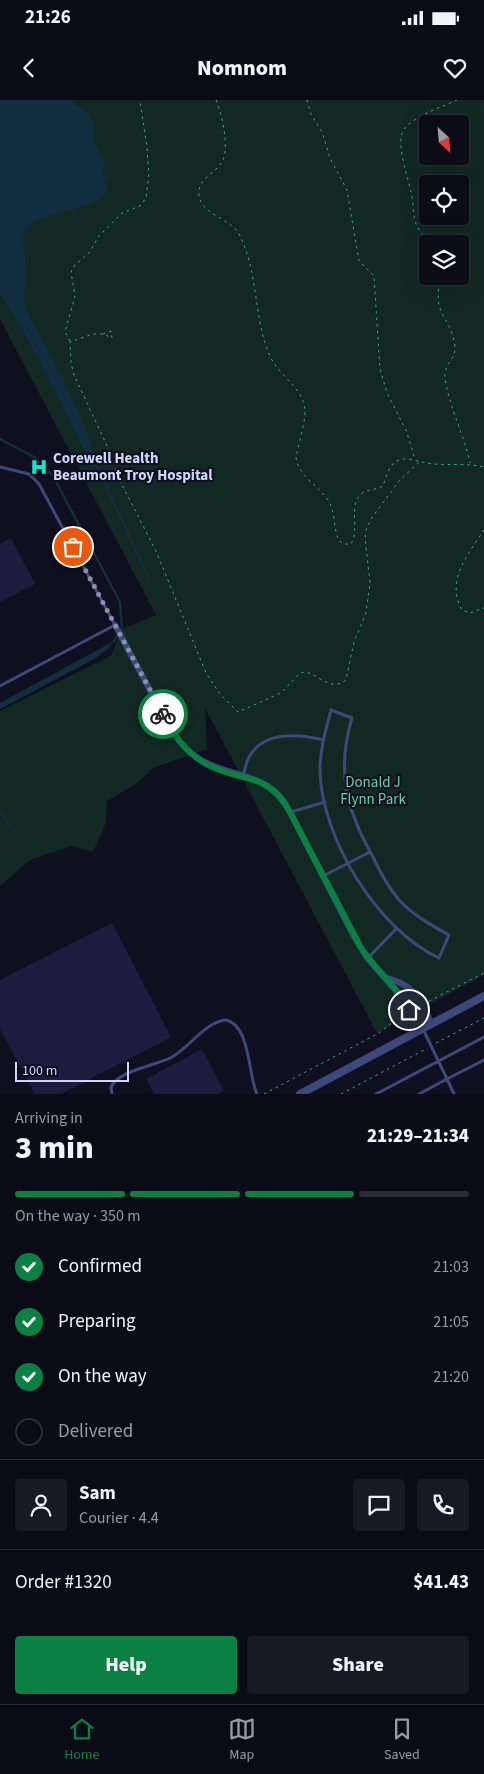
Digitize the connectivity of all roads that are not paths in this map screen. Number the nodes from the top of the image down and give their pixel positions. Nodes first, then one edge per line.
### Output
1 (0, 467) edge
2 (115, 625) junction
3 (0, 686) edge
4 (324, 740) junction
5 (243, 776) junction
6 (325, 802) junction
7 (290, 812) junction
8 (370, 852) junction
9 (349, 863) junction
10 (323, 876) junction
11 (396, 929) junction
12 (367, 958) junction
13 (387, 978) junction
14 (484, 996) edge
15 (432, 1024) junction
16 (421, 1030) junction
17 (484, 1037) edge
18 (484, 1060) edge
19 (437, 1062) junction
20 (447, 1079) junction
21 (309, 1092) edge
22 (111, 1093) edge
23 (105, 1094) edge
24 (257, 1094) edge
25 (300, 1094) edge
26 (376, 1094) edge
27 (419, 1094) edge
28 (454, 1094) edge

1 - 2 lane
2 - 3 lane
2 - 5 street
4 - 5 lane
4 - 6 lane
4 - 8 lane
5 - 7 street
6 - 7 lane
6 - 9 lane
7 - 10 street
8 - 9 lane
8 - 11 lane
9 - 10 lane
9 - 11 lane
10 - 12 street
11 - 12 lane
12 - 13 street
13 - 15 street
13 - 16 street
14 - 15 street
15 - 16 street
16 - 19 lane
16 - 21 street
17 - 19 lane
18 - 20 lane
19 - 20 lane
19 - 26 lane
20 - 27 lane
20 - 28 lane
21 - 25 street
22 - 23 lane
22 - 24 lane

